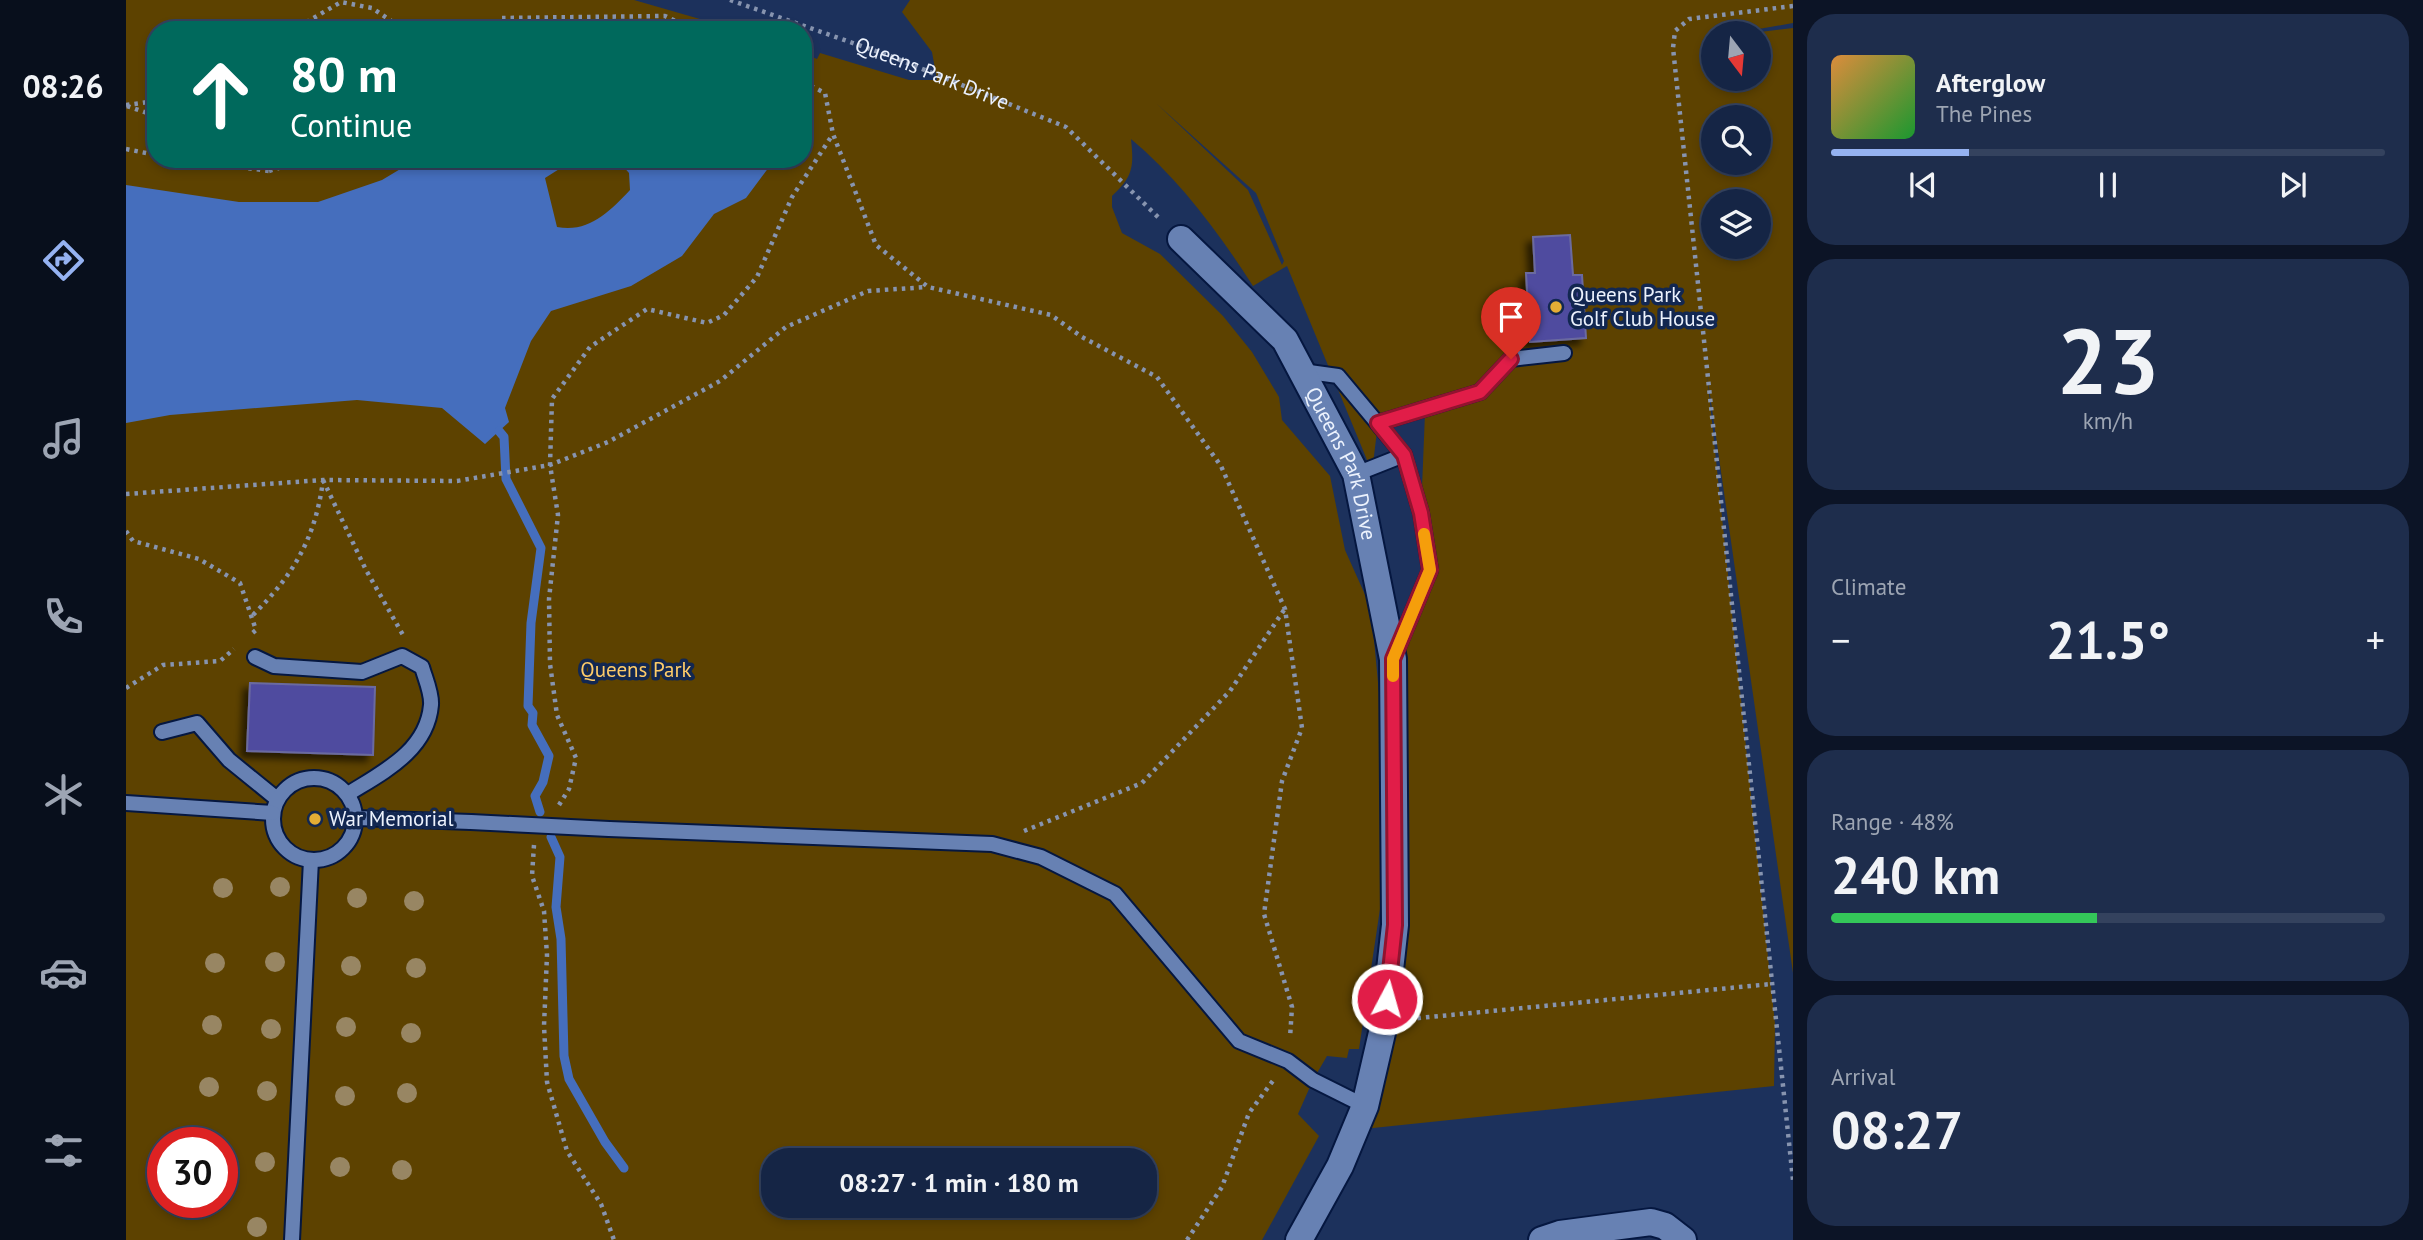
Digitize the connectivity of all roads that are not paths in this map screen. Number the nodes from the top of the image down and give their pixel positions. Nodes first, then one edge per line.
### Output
1 (1181, 239) road end
2 (1564, 354) dead end
3 (1302, 371) junction
4 (1378, 423) junction
5 (1404, 455) junction
6 (1356, 474) junction
7 (255, 657) dead end
8 (1393, 659) junction
9 (162, 732) dead end
10 (348, 794) junction
11 (126, 803) edge
12 (275, 806) junction
13 (356, 818) junction
14 (311, 860) junction
15 (1365, 1106) junction
16 (292, 1240) edge
17 (1298, 1240) edge
18 (1542, 1240) edge
19 (1683, 1240) edge

1 - 3 street, Queens Park Drive
2 - 4 lane
3 - 4 lane
3 - 6 street, Queens Park Drive
4 - 5 lane
5 - 6 lane
5 - 8 lane
6 - 8 street, Queens Park Drive
7 - 10 lane
8 - 15 street, Queens Park Drive
9 - 12 lane
10 - 12 lane
10 - 13 lane
11 - 12 lane
12 - 14 lane
13 - 14 lane
13 - 15 lane, bridge
14 - 16 lane
15 - 17 street, Queens Park Drive
18 - 19 street

